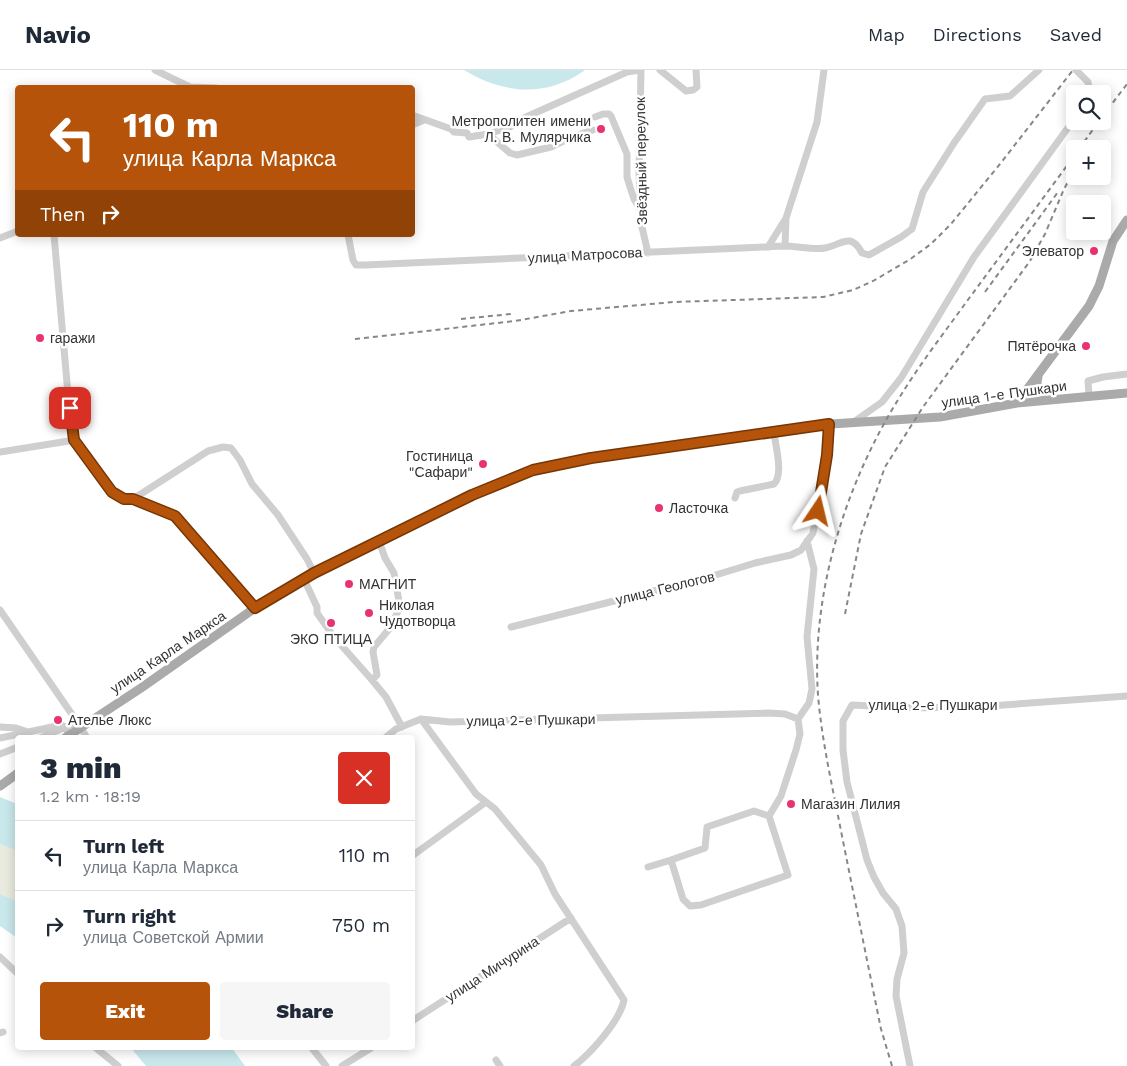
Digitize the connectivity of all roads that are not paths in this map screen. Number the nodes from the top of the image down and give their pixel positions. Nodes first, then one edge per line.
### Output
1 (156, 70) edge
2 (640, 70) edge
3 (660, 70) edge
4 (696, 70) edge
5 (824, 70) edge
6 (1039, 70) edge
7 (1076, 70) edge
8 (186, 85) edge
9 (1088, 85) edge
10 (415, 116) edge
11 (595, 117) dead end
12 (424, 120) junction
13 (415, 124) edge
14 (593, 130) dead end
15 (1066, 130) edge
16 (488, 134) junction
17 (626, 151) junction
18 (639, 178) junction
19 (641, 210) junction
20 (786, 218) junction
21 (1127, 220) edge
22 (15, 232) edge
23 (54, 237) edge
24 (348, 237) edge
25 (0, 238) edge
26 (785, 246) junction
27 (768, 247) junction
28 (648, 253) junction
29 (1127, 374) edge
30 (1038, 376) junction
31 (1127, 393) edge
32 (1089, 396) junction
33 (1049, 400) junction
34 (1017, 403) junction
35 (855, 421) junction
36 (885, 421) joint
37 (829, 424) junction
38 (774, 432) junction
39 (74, 440) junction
40 (0, 452) edge
41 (735, 498) dead end
42 (133, 499) junction
43 (810, 537) junction
44 (379, 541) junction
45 (314, 573) junction
46 (304, 579) junction
47 (255, 608) junction
48 (0, 610) edge
49 (511, 627) dead end
50 (372, 680) junction
51 (1127, 696) edge
52 (798, 719) junction
53 (417, 721) junction
54 (79, 724) junction
55 (0, 727) edge
56 (402, 727) junction
57 (28, 732) junction
58 (66, 733) edge
59 (85, 735) edge
60 (389, 735) edge
61 (0, 738) edge
62 (15, 748) edge
63 (0, 754) edge
64 (14, 776) edge
65 (0, 786) edge
66 (486, 802) junction
67 (770, 816) junction
68 (415, 854) edge
69 (671, 860) junction
70 (648, 867) dead end
71 (571, 918) junction
72 (0, 957) edge
73 (15, 971) edge
74 (415, 1019) edge
75 (98, 1050) edge
76 (314, 1050) edge
77 (368, 1050) edge
78 (118, 1066) edge
79 (326, 1066) edge
80 (342, 1066) edge
81 (574, 1066) edge
82 (910, 1066) edge

1 - 8 street
2 - 16 street
2 - 18 street, Звёздный переулок
3 - 4 street
5 - 20 street
6 - 26 street, улица Матросова
7 - 9 street
10 - 12 street
11 - 17 street
12 - 13 street
12 - 16 street
14 - 16 street
15 - 35 street
17 - 18 street
17 - 19 street
18 - 19 street, Звёздный переулок
19 - 28 street, Звёздный переулок
20 - 26 street
20 - 27 street
21 - 30 main road
22 - 25 street
23 - 39 street
24 - 28 street, улица Матросова
26 - 27 street, улица Матросова
27 - 28 street, улица Матросова
29 - 32 street
30 - 33 main road
30 - 34 main road
31 - 32 main road, улица 1-е Пушкари
32 - 33 main road, улица 1-е Пушкари
33 - 34 main road, улица 1-е Пушкари
34 - 36 main road, улица 1-е Пушкари
35 - 36 main road, улица Карла Маркса
35 - 37 main road, улица Карла Маркса
37 - 38 main road, улица Карла Маркса
37 - 43 street
38 - 41 street
38 - 44 main road, улица Карла Маркса
39 - 40 street
39 - 42 street
42 - 45 street
42 - 47 street
43 - 49 street, улица Геологов
43 - 52 street
44 - 45 main road, улица Карла Маркса
44 - 50 street
45 - 46 main road, улица Карла Маркса
46 - 47 main road, улица Карла Маркса
46 - 50 street
47 - 54 main road, улица Карла Маркса
48 - 54 street
50 - 56 street
51 - 82 street, улица 2-е Пушкари
52 - 53 street, улица 2-е Пушкари
52 - 67 street
53 - 56 street
53 - 66 street
54 - 58 main road, улица Карла Маркса
54 - 59 street
55 - 57 street
56 - 60 street
57 - 58 street
57 - 61 street
62 - 63 street
64 - 65 main road
66 - 68 street
66 - 71 street
67 - 69 street
67 - 69 street
69 - 70 street
71 - 74 street, улица Мичурина
71 - 81 street
72 - 73 street
75 - 78 street
76 - 79 street
77 - 80 street

